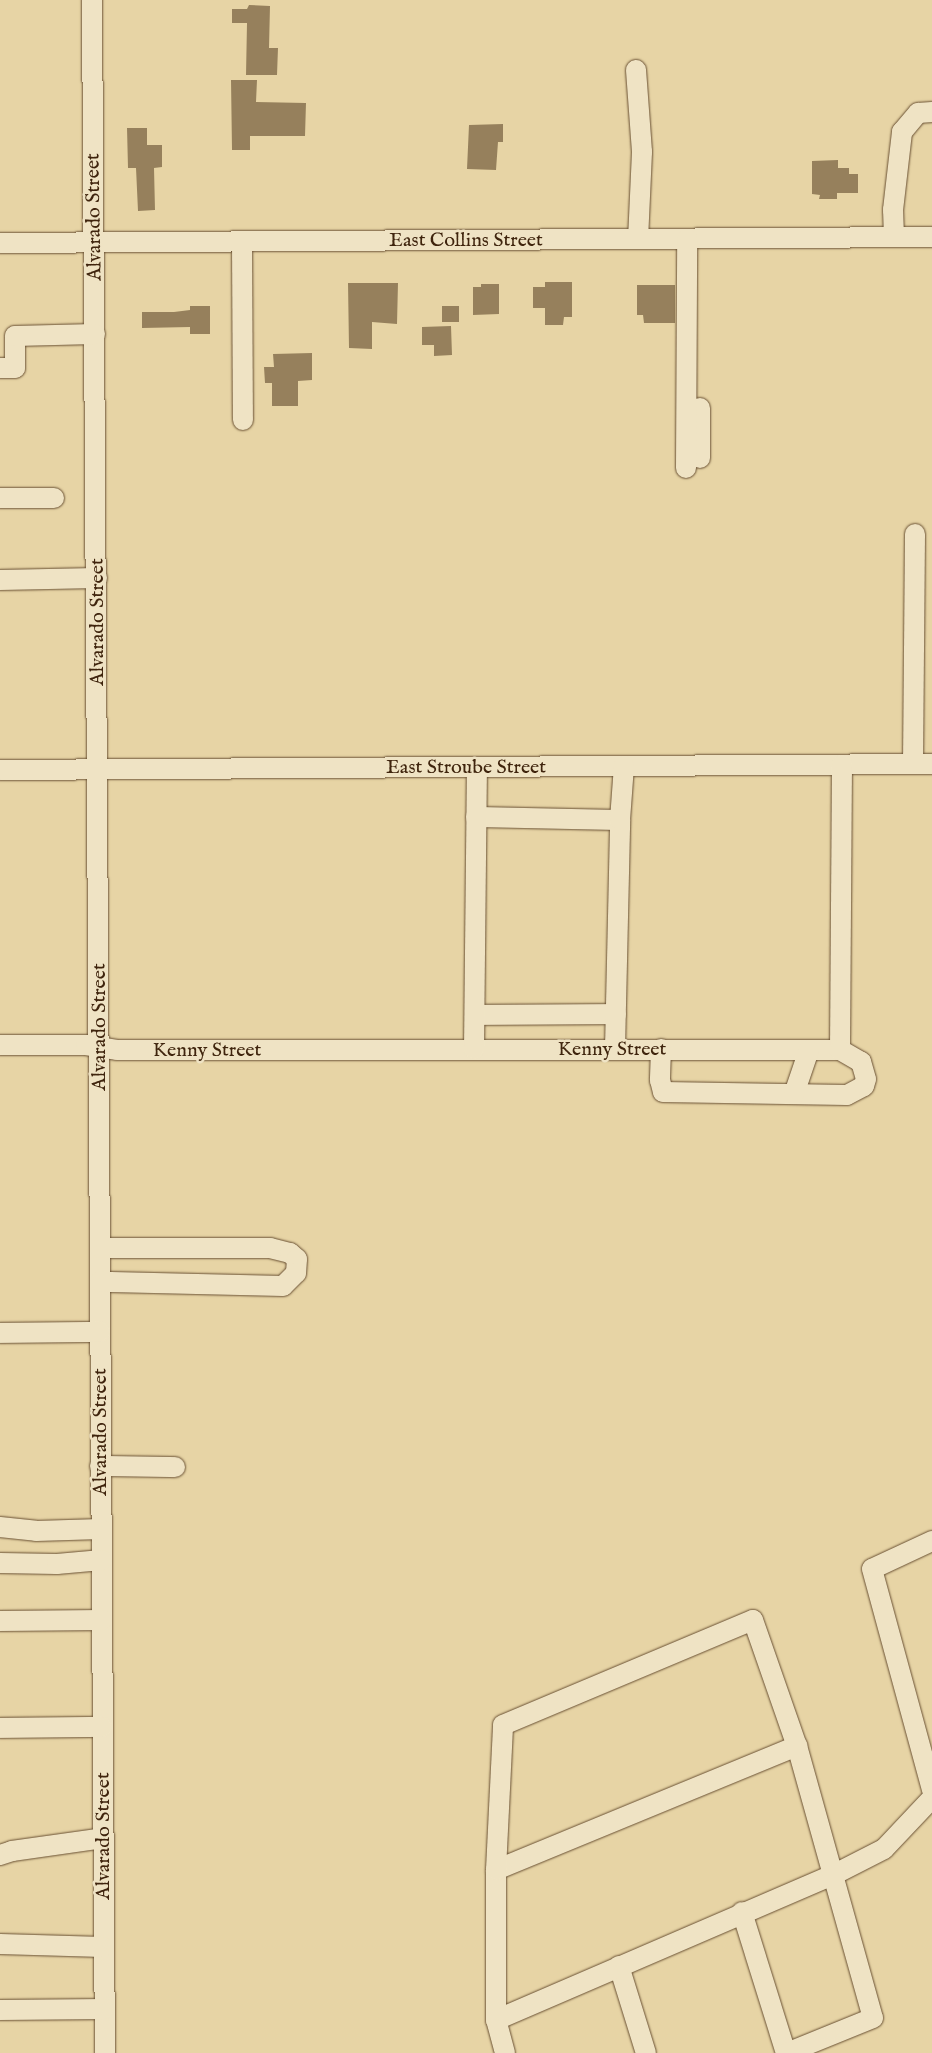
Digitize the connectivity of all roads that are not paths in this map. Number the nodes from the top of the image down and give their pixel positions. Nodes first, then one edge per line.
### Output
1 (92, 0) edge
2 (636, 70) dead end
3 (932, 112) edge
4 (894, 237) junction
5 (932, 237) edge
6 (638, 239) junction
7 (692, 239) junction
8 (94, 242) junction
9 (242, 242) junction
10 (0, 243) edge
11 (95, 334) junction
12 (0, 368) edge
13 (243, 420) dead end
14 (693, 463) dead end
15 (0, 498) edge
16 (54, 498) dead end
17 (915, 534) dead end
18 (97, 578) junction
19 (0, 580) edge
20 (923, 764) edge
21 (842, 765) junction
22 (624, 766) junction
23 (476, 767) junction
24 (98, 769) junction
25 (0, 770) edge
26 (476, 817) junction
27 (620, 820) junction
28 (616, 1014) junction
29 (475, 1015) junction
30 (0, 1045) edge
31 (99, 1048) junction
32 (615, 1049) junction
33 (662, 1049) junction
34 (474, 1050) junction
35 (809, 1050) junction
36 (840, 1050) junction
37 (794, 1094) junction
38 (100, 1248) junction
39 (100, 1282) junction
40 (100, 1332) junction
41 (0, 1333) edge
42 (100, 1466) junction
43 (175, 1467) dead end
44 (0, 1527) edge
45 (101, 1529) junction
46 (932, 1541) edge
47 (102, 1560) junction
48 (0, 1563) edge
49 (102, 1620) junction
50 (0, 1621) edge
51 (102, 1727) junction
52 (0, 1728) edge
53 (797, 1746) junction
54 (930, 1779) edge
55 (932, 1798) edge
56 (103, 1838) junction
57 (0, 1856) edge
58 (496, 1870) junction
59 (835, 1874) junction
60 (742, 1912) junction
61 (0, 1944) edge
62 (103, 1947) junction
63 (619, 1966) junction
64 (105, 2009) junction
65 (0, 2010) edge
66 (496, 2020) junction
67 (830, 2045) edge
68 (105, 2053) edge
69 (505, 2053) edge
70 (646, 2053) edge
71 (786, 2053) edge

1 - 8 street, Alvarado Street
2 - 6 street
3 - 4 street
4 - 5 street, East Collins Street
4 - 7 street, East Collins Street
6 - 7 street, East Collins Street
6 - 9 street, East Collins Street
7 - 14 street
8 - 9 street, East Collins Street
8 - 10 street, East Collins Street
8 - 11 street, Alvarado Street
9 - 13 street
11 - 12 street
11 - 18 street, Alvarado Street
15 - 16 street
17 - 20 street
18 - 19 street
18 - 24 street, Alvarado Street
20 - 21 street, East Stroube Street
21 - 22 street, East Stroube Street
21 - 36 street
22 - 23 street, East Stroube Street
22 - 27 street
23 - 24 street, East Stroube Street
23 - 26 street
24 - 25 street, East Stroube Street
24 - 31 street, Alvarado Street
26 - 27 street
26 - 29 street
27 - 28 street
28 - 29 street
28 - 32 street
29 - 34 street
30 - 31 street, Kenny Street
31 - 34 street, Kenny Street
31 - 38 street, Alvarado Street
32 - 33 street, Kenny Street
32 - 34 street, Kenny Street
33 - 35 street, Kenny Street
33 - 37 street
35 - 36 street, Kenny Street
35 - 37 street
36 - 37 street
38 - 39 street, Alvarado Street
38 - 39 street
39 - 40 street, Alvarado Street
40 - 41 street
40 - 42 street, Alvarado Street
42 - 43 street
42 - 45 street, Alvarado Street
44 - 45 street
45 - 47 street, Alvarado Street
46 - 54 street
47 - 48 street
47 - 49 street, Alvarado Street
49 - 50 street
49 - 51 street, Alvarado Street
51 - 52 street
51 - 56 street, Alvarado Street
53 - 58 street
53 - 58 street
53 - 59 street
55 - 59 street
56 - 57 street
56 - 62 street, Alvarado Street
58 - 66 street
59 - 60 street
59 - 67 street
60 - 63 street
60 - 71 street
61 - 62 street
62 - 64 street, Alvarado Street
63 - 66 street
63 - 70 street
64 - 65 street
64 - 68 street, Alvarado Street
66 - 69 street
67 - 71 street

